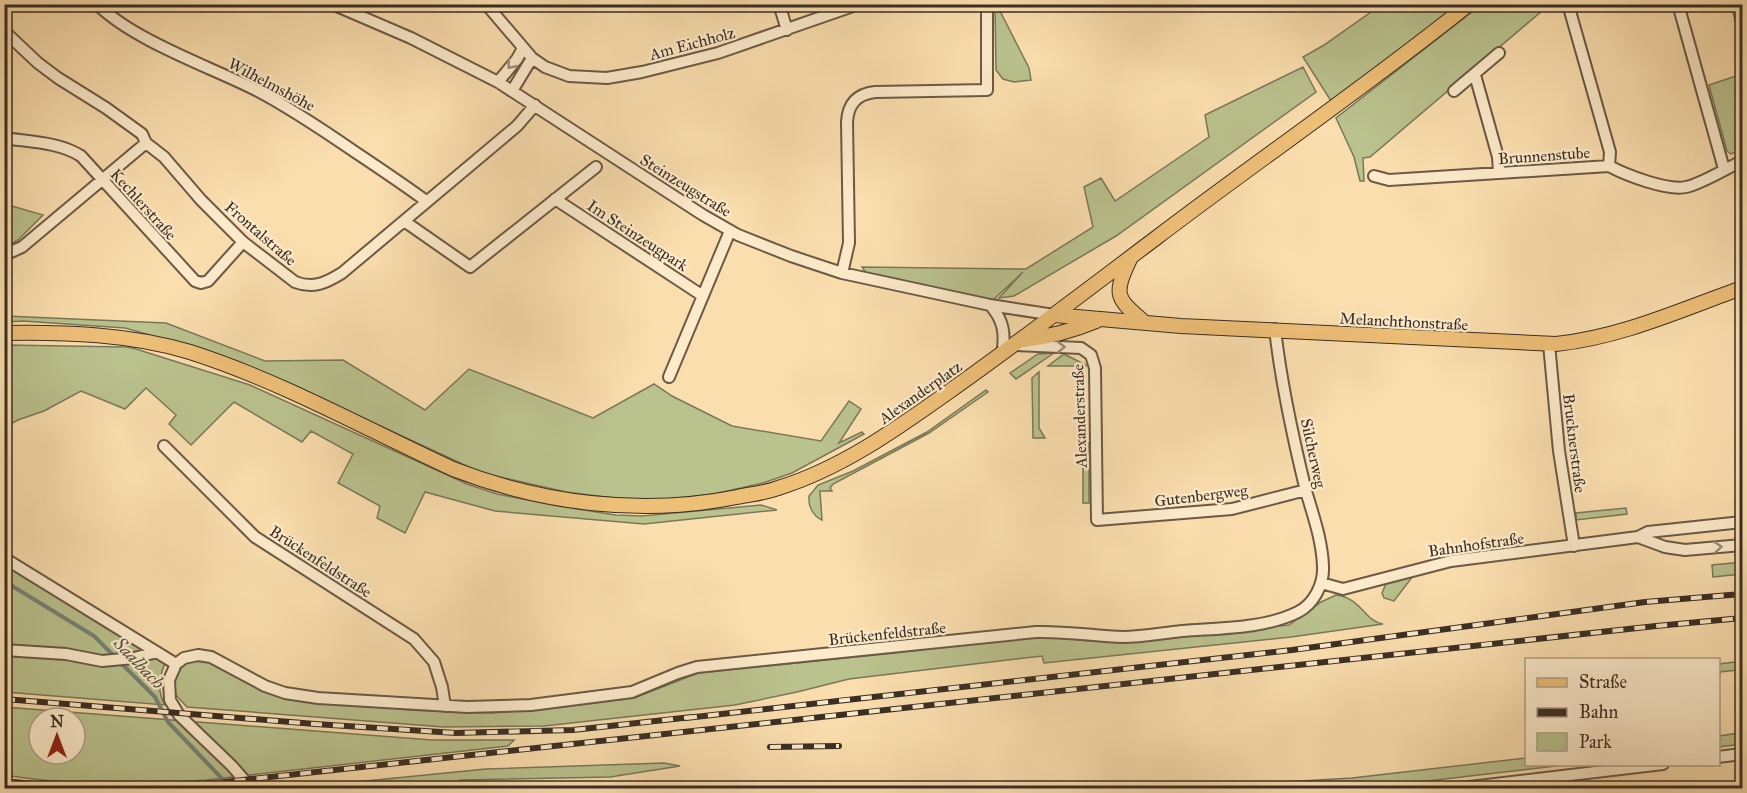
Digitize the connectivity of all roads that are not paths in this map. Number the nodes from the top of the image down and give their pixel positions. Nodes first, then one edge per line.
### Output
1 (97, 4) edge
2 (332, 4) edge
3 (486, 4) edge
4 (779, 4) edge
5 (859, 4) edge
6 (987, 4) edge
7 (1469, 4) edge
8 (1568, 4) edge
9 (1678, 4) edge
10 (787, 30) junction
11 (4, 31) edge
12 (523, 48) junction
13 (1499, 53) dead end
14 (532, 58) junction
15 (1475, 75) junction
16 (498, 82) junction
17 (512, 91) junction
18 (1454, 91) dead end
19 (535, 105) junction
20 (4, 138) edge
21 (146, 143) junction
22 (1743, 161) edge
23 (1609, 166) junction
24 (596, 167) dead end
25 (1724, 169) junction
26 (1499, 173) junction
27 (1374, 176) dead end
28 (102, 179) junction
29 (555, 199) junction
30 (426, 201) junction
31 (404, 221) junction
32 (730, 231) junction
33 (243, 242) junction
34 (4, 255) edge
35 (1131, 257) junction
36 (842, 273) junction
37 (1743, 288) edge
38 (703, 296) junction
39 (990, 305) junction
40 (1054, 315) junction
41 (1099, 320) junction
42 (1144, 322) junction
43 (1275, 329) junction
44 (4, 333) edge
45 (1018, 343) junction
46 (1549, 344) junction
47 (1002, 354) junction
48 (669, 377) dead end
49 (164, 446) dead end
50 (1306, 490) junction
51 (1097, 520) joint
52 (1743, 522) edge
53 (1684, 529) junction
54 (1638, 537) junction
55 (1743, 545) edge
56 (1574, 546) junction
57 (1685, 550) junction
58 (4, 558) edge
59 (1321, 583) junction
60 (4, 650) edge
61 (157, 652) junction
62 (176, 664) junction
63 (445, 706) junction
64 (1743, 754) edge
65 (1720, 757) edge
66 (1655, 766) edge
67 (250, 789) edge
68 (1461, 789) edge

1 - 30 street, Wilhelmshöhe
2 - 16 street, Steinzeugstraße
3 - 12 street
4 - 10 street
5 - 10 street, Am Eichholz
6 - 36 street
7 - 35 main road, Alexanderplatz
8 - 23 street
9 - 25 street
10 - 14 street, Am Eichholz
11 - 21 street, Frontalstraße
12 - 14 street
12 -> 16 street
13 - 15 street
14 - 17 street
15 - 18 street
15 - 26 street
16 - 17 street, Steinzeugstraße
17 - 19 street, Steinzeugstraße
19 - 30 street, Frontalstraße
19 - 32 street, Steinzeugstraße
20 - 28 street, Kechlerstraße
21 - 28 street
21 - 33 street, Frontalstraße
22 - 25 street, Brunnenstube
23 - 25 street, Brunnenstube
23 - 26 street, Brunnenstube
24 - 29 street, Im Steinzeugpark
26 - 27 street, Brunnenstube
28 - 33 street, Kechlerstraße
28 - 34 street
29 - 31 street, Im Steinzeugpark
29 - 38 street, Im Steinzeugpark
30 - 31 street, Frontalstraße
31 - 33 street, Frontalstraße
32 - 36 street, Steinzeugstraße
32 - 38 street
35 - 40 main road, Alexanderplatz
35 - 42 main road
36 - 39 street, Steinzeugstraße
37 - 46 main road, Melanchthonstraße
38 - 48 street
39 - 40 street, Steinzeugstraße
39 - 47 street
40 - 41 main road, Melanchthonstraße
40 - 45 main road, Alexanderplatz
41 - 42 main road, Melanchthonstraße
41 - 45 main road
42 - 43 main road, Melanchthonstraße
43 - 46 main road, Melanchthonstraße
43 - 50 street, Silcherweg
44 - 47 main road, Alexanderplatz
45 - 47 main road, Alexanderplatz
45 -> 51 street, Alexanderstraße
46 - 56 street, Brucknerstraße
49 - 63 street, Brückenfeldstraße
50 - 51 street, Gutenbergweg
50 - 59 street, Silcherweg
52 - 53 street, Bahnhofstraße
53 - 54 street, Bahnhofstraße
53 - 57 street
54 - 56 street, Bahnhofstraße
54 - 57 street, Bahnhofstraße
57 -> 55 street, Bahnhofstraße
56 - 59 street, Bahnhofstraße
58 - 61 street
59 - 63 street, Brückenfeldstraße
60 - 61 street
61 - 62 street
62 - 63 street, Brückenfeldstraße
62 - 67 street
64 - 65 street
66 - 68 street

